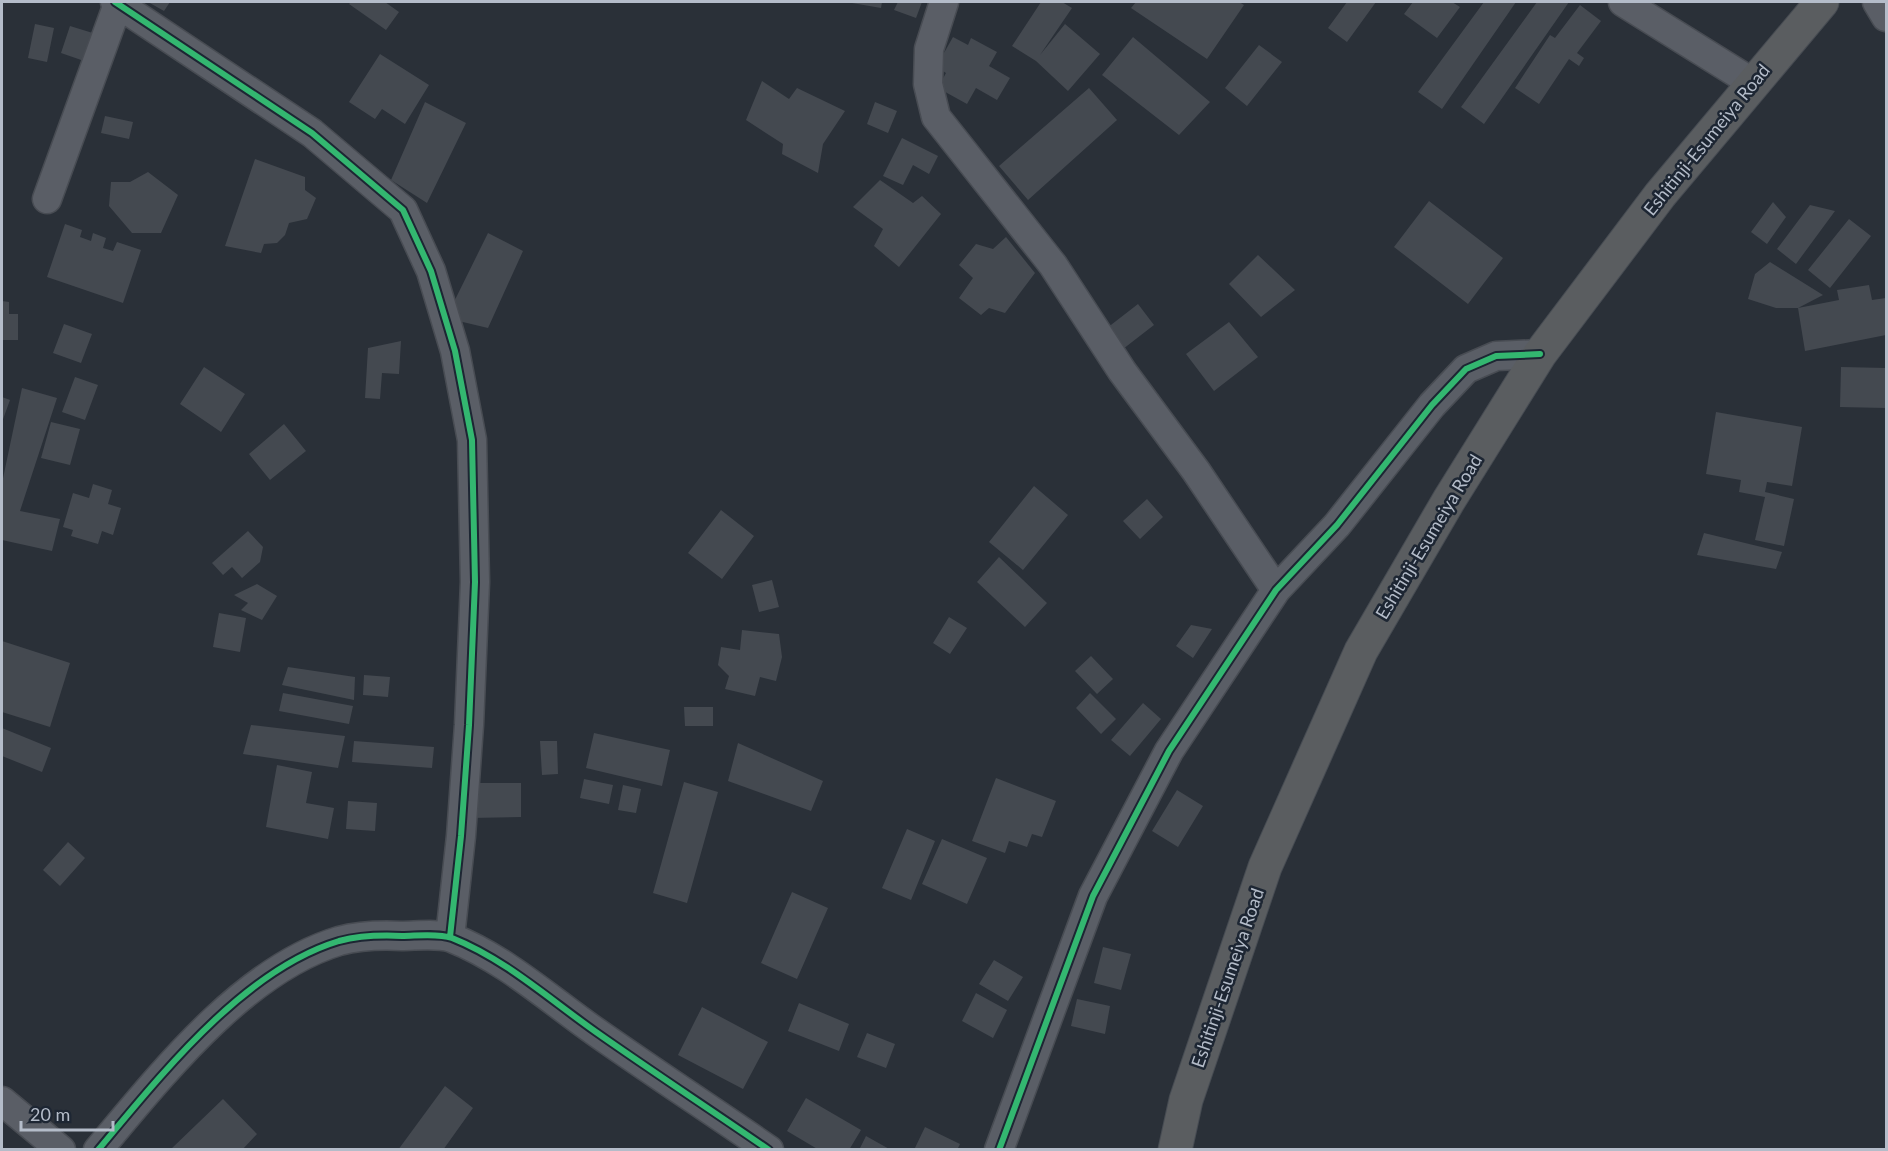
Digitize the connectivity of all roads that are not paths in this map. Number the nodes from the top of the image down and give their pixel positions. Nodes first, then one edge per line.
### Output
1 (944, 2) edge
2 (1623, 2) edge
3 (1822, 2) edge
4 (1877, 2) edge
5 (116, 3) edge
6 (1887, 17) edge
7 (1753, 83) junction
8 (47, 199) dead end
9 (1540, 354) junction
10 (1276, 590) junction
11 (450, 937) junction
12 (2, 1101) edge
13 (61, 1149) edge
14 (98, 1149) edge
15 (769, 1149) edge
16 (999, 1149) edge
17 (1175, 1149) edge

1 - 10 street
2 - 7 street
3 - 7 highway, Eshitinji-Esumeiya Road
4 - 6 street
5 - 8 street
5 - 11 street
7 - 9 highway, Eshitinji-Esumeiya Road
9 - 10 street
9 - 17 highway, Eshitinji-Esumeiya Road
10 - 16 street
11 - 14 street
11 - 15 street
12 - 13 street

